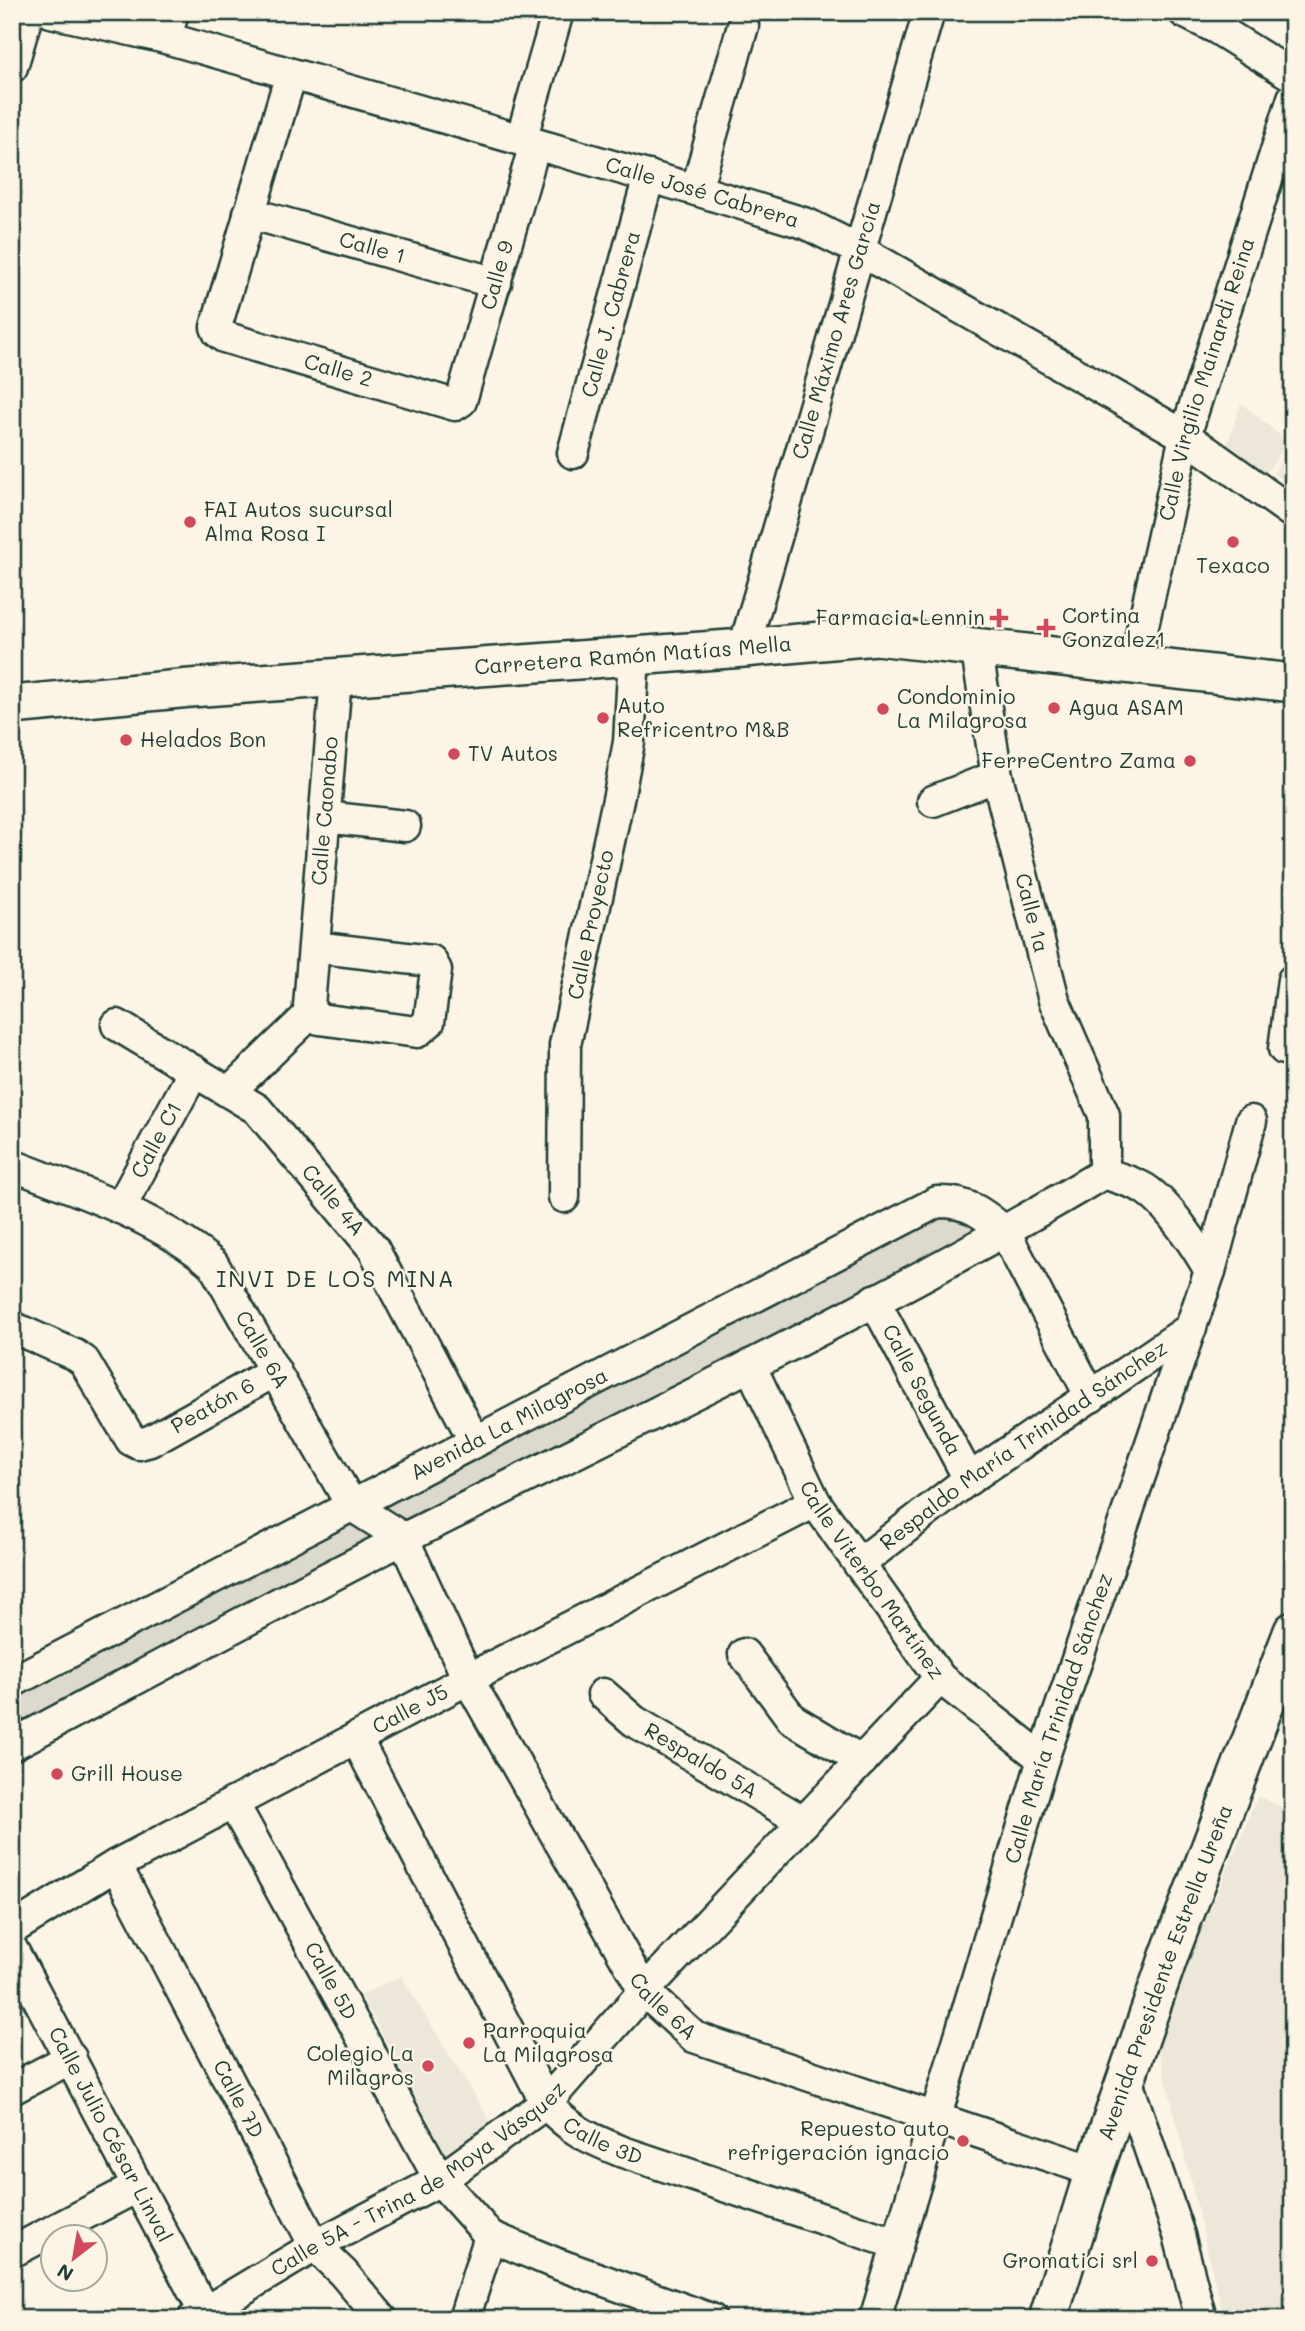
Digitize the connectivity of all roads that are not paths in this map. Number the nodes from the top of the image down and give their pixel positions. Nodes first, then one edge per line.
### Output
1 (28, 12) edge
2 (51, 12) edge
3 (929, 12) edge
4 (1184, 12) edge
5 (557, 13) edge
6 (169, 25) edge
7 (744, 26) dead end
8 (12, 67) edge
9 (291, 74) junction
10 (1293, 76) edge
11 (1293, 98) edge
12 (528, 142) junction
13 (649, 176) junction
14 (696, 190) junction
15 (249, 213) junction
16 (861, 251) junction
17 (496, 283) junction
18 (458, 404) joint
19 (1185, 436) junction
20 (573, 453) dead end
21 (1293, 513) edge
22 (976, 646) junction
23 (744, 648) junction
24 (634, 655) junction
25 (1134, 666) junction
26 (336, 678) junction
27 (1293, 683) edge
28 (12, 705) edge
29 (997, 776) junction
30 (933, 801) dead end
31 (325, 817) junction
32 (405, 826) dead end
33 (314, 947) junction
34 (1293, 980) edge
35 (311, 1013) junction
36 (117, 1025) dead end
37 (1284, 1049) dead end
38 (194, 1072) junction
39 (229, 1092) junction
40 (1251, 1121) dead end
41 (12, 1165) edge
42 (1104, 1174) junction
43 (564, 1197) dead end
44 (120, 1208) junction
45 (1005, 1233) junction
46 (1210, 1271) junction
47 (874, 1300) junction
48 (12, 1327) edge
49 (1191, 1328) junction
50 (750, 1365) junction
51 (275, 1371) junction
52 (1091, 1397) junction
53 (475, 1442) junction
54 (970, 1479) junction
55 (815, 1502) junction
56 (352, 1506) junction
57 (403, 1538) junction
58 (859, 1564) junction
59 (1293, 1631) edge
60 (744, 1654) dead end
61 (940, 1678) junction
62 (468, 1679) junction
63 (12, 1682) edge
64 (603, 1694) dead end
65 (356, 1738) junction
66 (12, 1745) edge
67 (1043, 1759) junction
68 (862, 1761) junction
69 (233, 1803) junction
70 (804, 1822) junction
71 (116, 1865) junction
72 (12, 1929) edge
73 (12, 1950) edge
74 (644, 1991) junction
75 (71, 2058) junction
76 (1126, 2079) junction
77 (12, 2089) edge
78 (546, 2103) junction
79 (936, 2118) junction
80 (1094, 2171) junction
81 (440, 2180) junction
82 (137, 2187) junction
83 (490, 2236) junction
84 (898, 2244) junction
85 (315, 2246) junction
86 (12, 2252) edge
87 (202, 2317) edge
88 (383, 2319) edge
89 (464, 2319) edge
90 (711, 2319) edge
91 (875, 2319) edge
92 (1048, 2319) edge
93 (1201, 2319) edge

1 - 8 street
2 - 6 street, Calle José Cabrera
3 - 16 street, Calle Máximo Ares García
4 - 10 street
5 - 12 street, Calle 9
6 - 9 street, Calle José Cabrera
7 - 14 street
9 - 12 street, Calle José Cabrera
9 - 15 street
11 - 19 street, Calle Virgilio Mainardi Reina
12 - 13 street, Calle José Cabrera
12 - 17 street, Calle 9
13 - 14 street, Calle José Cabrera
13 - 20 street, Calle J. Cabrera
14 - 16 street, Calle José Cabrera
15 - 17 street, Calle 1
15 - 18 street, Calle 2
16 - 19 street, Calle José Cabrera
16 - 23 street, Calle Máximo Ares García
17 - 18 street, Calle 9
19 - 21 street, Calle José Cabrera
19 - 25 street, Calle Virgilio Mainardi Reina
22 - 23 main road, Carretera Ramón Matías Mella
22 - 25 main road, Carretera Ramón Matías Mella
22 - 29 street, Calle 1a
23 - 24 main road, Carretera Ramón Matías Mella
24 - 26 main road, Carretera Ramón Matías Mella
24 - 43 street, Calle Proyecto
25 - 27 main road, Carretera Ramón Matías Mella
26 - 28 main road, Carretera Ramón Matías Mella
26 - 31 street, Calle Caonabo
29 - 30 street
29 - 42 street, Calle 1a
31 - 32 street
31 - 33 street, Calle Caonabo
33 - 35 street, Calle Caonabo
33 - 35 street
34 - 37 street
35 - 39 street
36 - 38 street, Calle 4A
38 - 39 street, Calle 4A
38 - 44 street, Calle C1
39 - 53 street, Calle 4A
40 - 46 street, Calle María Trinidad Sánchez
41 - 44 street, Calle 6A
42 - 45 street
42 - 46 street
44 - 51 street, Calle 6A
45 - 47 street
45 - 52 street
45 - 53 street, Avenida La Milagrosa
46 - 49 street, Calle María Trinidad Sánchez
47 - 50 street
47 - 54 street, Calle Segunda
48 - 51 street, Peatón 6
49 - 52 street, Respaldo María Trinidad Sánchez
49 - 67 street, Calle María Trinidad Sánchez
50 - 55 street, Calle Viterbo Martínez
50 - 57 street
51 - 56 street, Calle 6A
52 - 54 street, Respaldo María Trinidad Sánchez
53 - 56 street, Avenida La Milagrosa
54 - 58 street, Respaldo María Trinidad Sánchez
55 - 58 street, Calle Viterbo Martínez
55 - 62 street, Calle J5
56 - 57 street, Calle 6A
56 - 63 street, Avenida La Milagrosa
57 - 62 street, Calle 6A
57 - 66 street
58 - 61 street, Calle Viterbo Martínez
59 - 76 main road, Avenida Presidente Estrella Ureña
60 - 68 street
61 - 67 street, Calle Viterbo Martínez
61 - 68 street, Calle 5A - Trina de Moya Vásquez
62 - 65 street, Calle J5
62 - 74 street, Calle 6A
64 - 70 street, Respaldo 5A
65 - 69 street, Calle J5
65 - 78 street, Calle 3D
67 - 79 street, Calle María Trinidad Sánchez
68 - 70 street, Calle 5A - Trina de Moya Vásquez
69 - 71 street, Calle J5
69 - 81 street, Calle 5D
70 - 74 street, Calle 5A - Trina de Moya Vásquez
71 - 72 street, Calle J5
71 - 85 street, Calle 7D
73 - 75 street, Calle Julio César Linval
74 - 78 street, Calle 5A - Trina de Moya Vásquez
74 - 79 street, Calle 6A
75 - 77 street
75 - 82 street, Calle Julio César Linval
76 - 80 main road, Avenida Presidente Estrella Ureña
76 - 93 street
78 - 81 street, Calle 5A - Trina de Moya Vásquez
78 - 84 street, Calle 3D
79 - 80 street, Calle 6A
79 - 84 street, Calle María Trinidad Sánchez
80 - 92 main road, Avenida Presidente Estrella Ureña
81 - 83 street, Calle 5D
81 - 85 street, Calle 5A - Trina de Moya Vásquez
82 - 86 street
82 - 87 street, Calle Julio César Linval
83 - 89 street
83 - 90 street, Calle 5D
84 - 91 street, Calle María Trinidad Sánchez
85 - 87 street, Calle 5A - Trina de Moya Vásquez
85 - 88 street, Calle 7D

